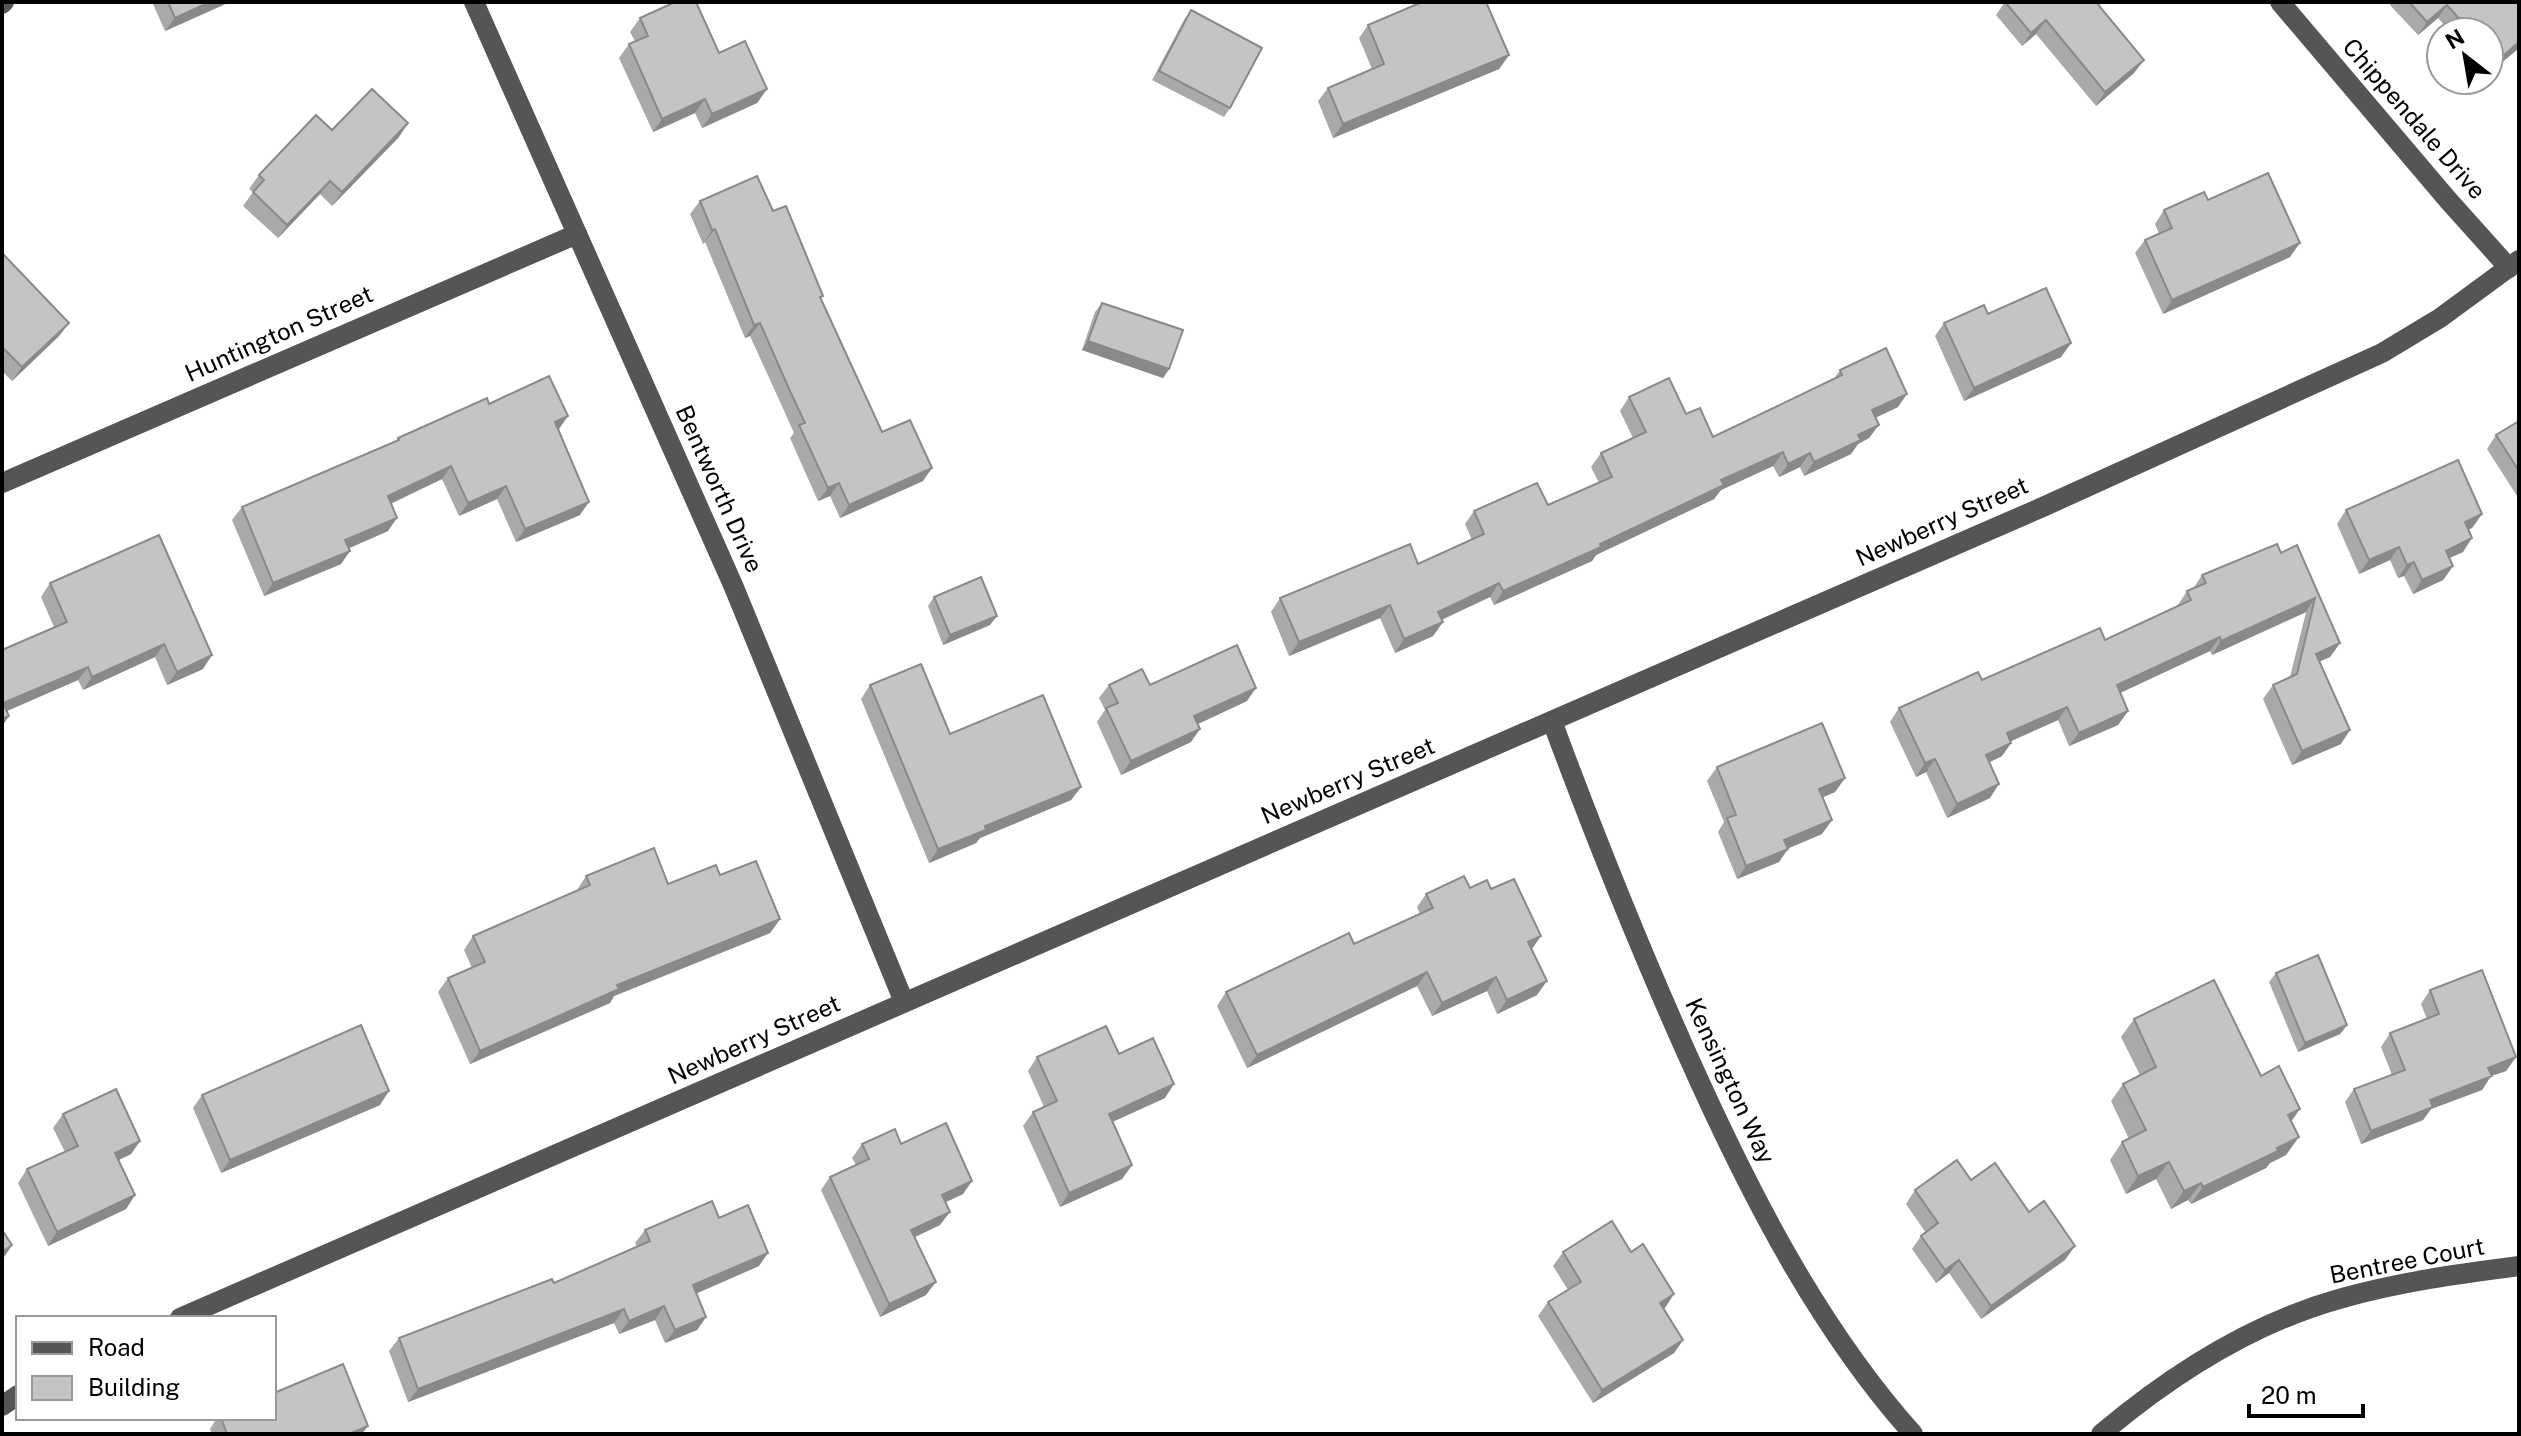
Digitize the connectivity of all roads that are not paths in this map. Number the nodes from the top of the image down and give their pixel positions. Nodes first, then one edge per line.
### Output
1 (474, 2) edge
2 (2280, 2) edge
3 (577, 234) junction
4 (2514, 264) edge
5 (2, 483) edge
6 (1552, 721) junction
7 (904, 1002) junction
8 (2519, 1266) edge
9 (185, 1316) edge
10 (1913, 1434) edge
11 (2101, 1434) edge

1 - 3 street, Bentworth Drive
2 - 4 street, Chippendale Drive
3 - 5 street, Huntington Street
3 - 7 street, Bentworth Drive
4 - 6 street, Newberry Street
6 - 7 street, Newberry Street
6 - 10 street, Kensington Way
7 - 9 street, Newberry Street
8 - 11 street, Bentree Court

